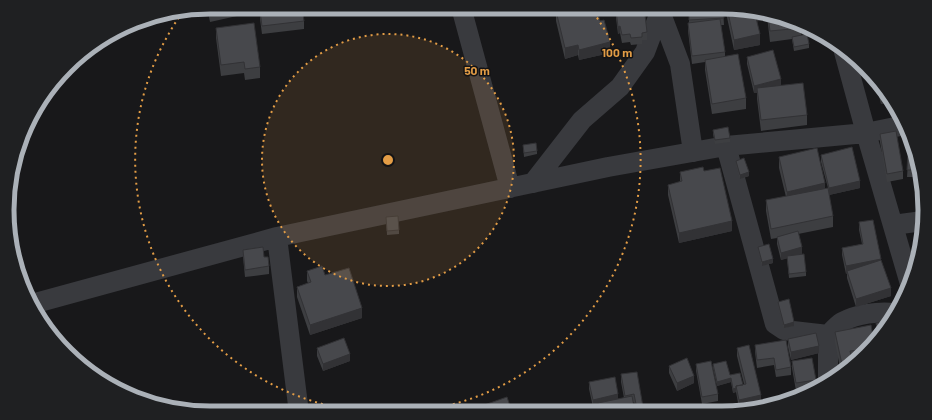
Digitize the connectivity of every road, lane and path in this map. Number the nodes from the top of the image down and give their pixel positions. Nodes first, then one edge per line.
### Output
1 (463, 14) edge
2 (659, 14) edge
3 (663, 14) edge
4 (846, 59) edge
5 (899, 126) edge
6 (866, 134) junction
7 (726, 146) junction
8 (693, 152) junction
9 (533, 183) junction
10 (510, 188) junction
11 (918, 222) edge
12 (893, 225) junction
13 (277, 237) junction
14 (907, 275) edge
15 (37, 303) edge
16 (889, 312) edge
17 (828, 335) junction
18 (828, 375) edge
19 (298, 406) edge

1 - 10 street
2 - 9 street
3 - 8 street
4 - 6 street
5 - 6 street
6 - 7 street
6 - 12 street
7 - 8 street
7 - 17 street
8 - 9 street
9 - 10 street
10 - 13 street
11 - 12 street
12 - 14 street
13 - 15 street
13 - 19 street
16 - 17 street
17 - 18 street

